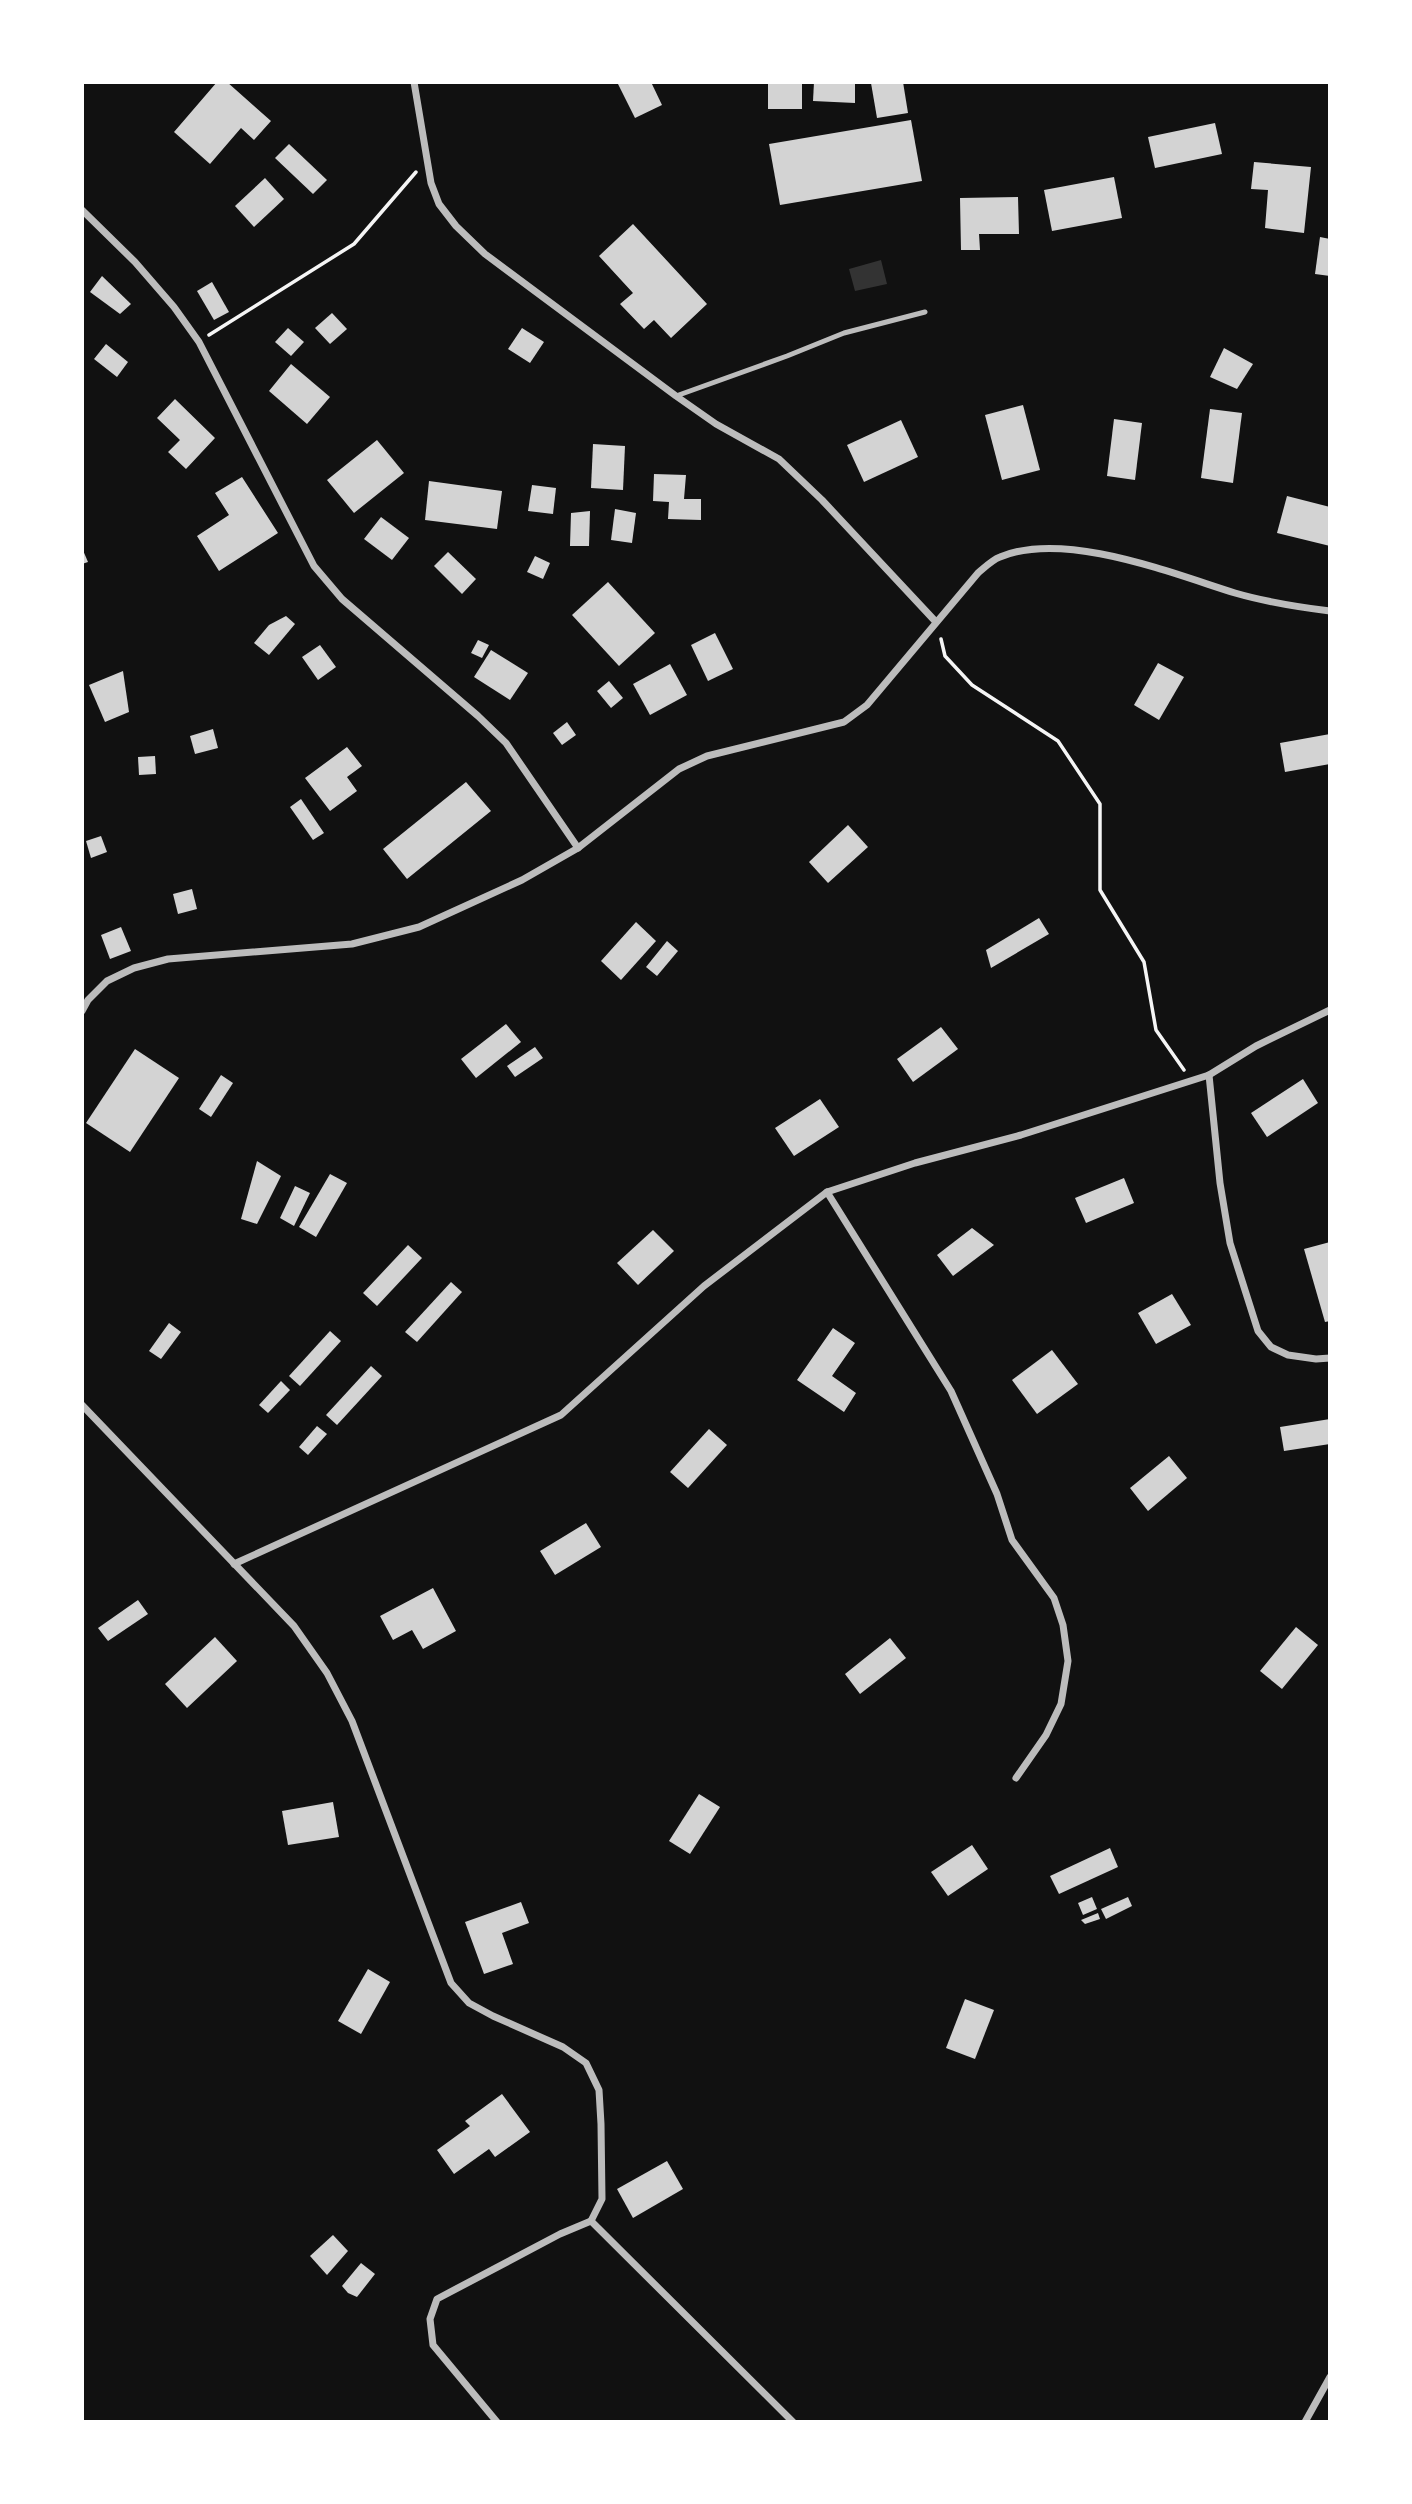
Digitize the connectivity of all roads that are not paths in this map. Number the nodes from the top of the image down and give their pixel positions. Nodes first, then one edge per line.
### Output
1 (414, 82) edge
2 (82, 210) edge
3 (925, 312) dead end
4 (676, 396) junction
5 (1330, 611) edge
6 (936, 622) junction
7 (578, 848) junction
8 (1330, 1010) edge
9 (82, 1011) edge
10 (1209, 1075) junction
11 (827, 1192) junction
12 (1330, 1358) edge
13 (82, 1405) edge
14 (234, 1564) junction
15 (1016, 1778) dead end
16 (591, 2221) junction
17 (1330, 2377) edge
18 (497, 2422) edge
19 (793, 2422) edge
20 (1305, 2422) edge

1 - 4 street
2 - 7 street
3 - 4 lane
4 - 6 street
5 - 6 street
6 - 7 street
7 - 9 street
8 - 10 street
10 - 11 street
10 - 12 street
11 - 14 street
11 - 15 street
13 - 14 street
14 - 16 street
16 - 18 street
16 - 19 street
17 - 20 street

